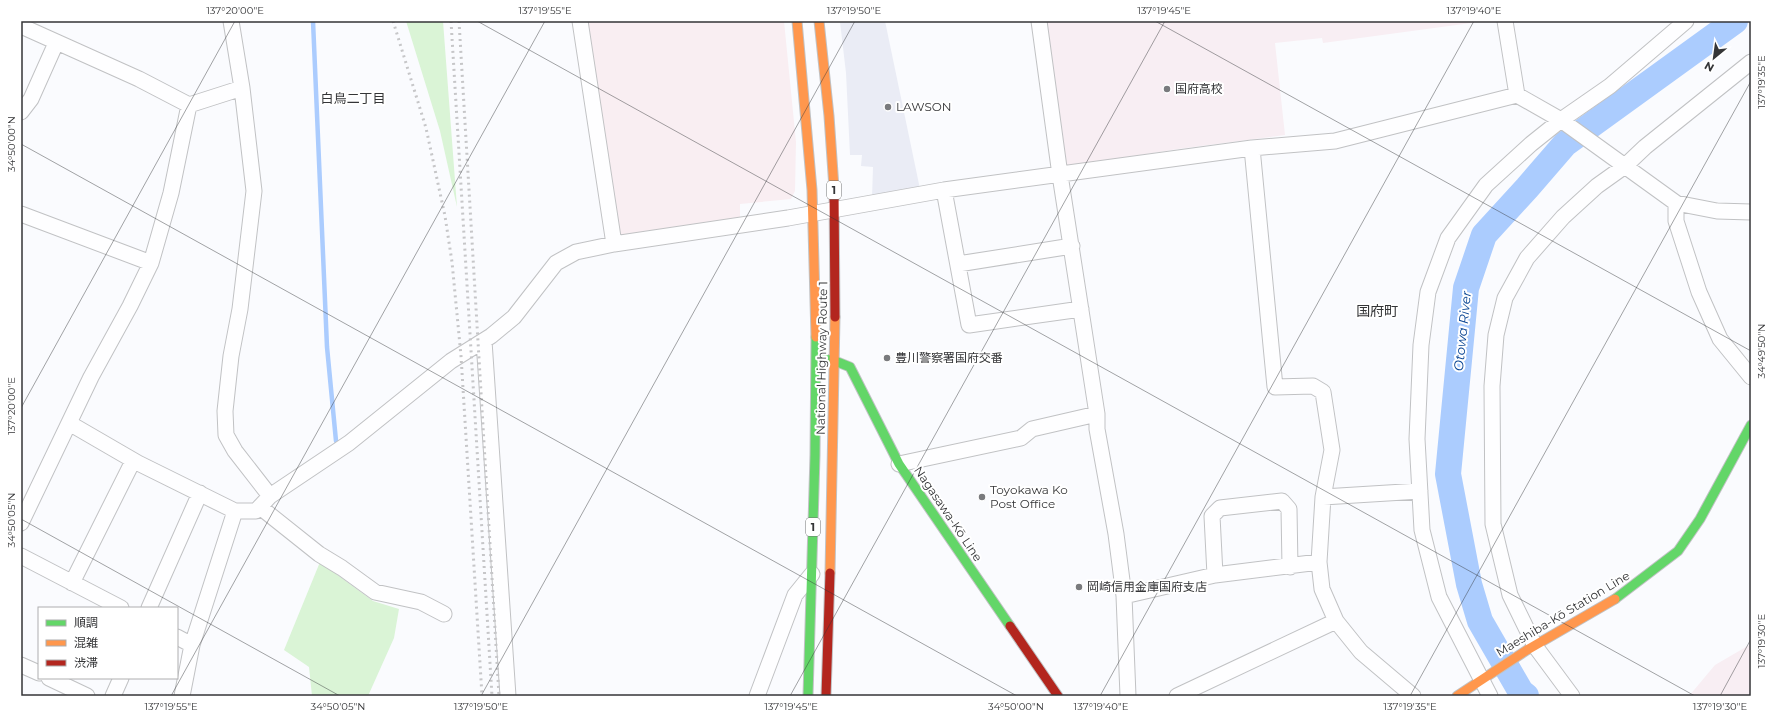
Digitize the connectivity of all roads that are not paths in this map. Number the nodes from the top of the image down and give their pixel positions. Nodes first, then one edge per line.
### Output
1 (231, 21) edge
2 (580, 21) edge
3 (797, 21) edge
4 (819, 21) edge
5 (1039, 21) edge
6 (1505, 21) edge
7 (1686, 21) edge
8 (21, 26) edge
9 (56, 43) junction
10 (1751, 62) edge
11 (242, 88) junction
12 (1517, 96) junction
13 (189, 105) junction
14 (21, 112) edge
15 (1565, 122) junction
16 (1252, 148) junction
17 (1622, 164) junction
18 (1060, 175) junction
19 (944, 190) junction
20 (1676, 203) junction
21 (835, 210) junction
22 (1751, 212) edge
23 (813, 213) junction
24 (21, 214) edge
25 (614, 244) junction
26 (1072, 246) junction
27 (151, 263) junction
28 (958, 264) junction
29 (1081, 309) junction
30 (484, 341) junction
31 (816, 358) junction
32 (835, 361) junction
33 (1751, 377) edge
34 (1097, 414) junction
35 (69, 423) junction
36 (1751, 425) edge
37 (1747, 442) edge
38 (133, 461) junction
39 (900, 464) junction
40 (1420, 491) junction
41 (200, 493) junction
42 (1323, 497) junction
43 (265, 501) junction
44 (234, 511) junction
45 (21, 523) edge
46 (21, 556) edge
47 (1320, 562) junction
48 (1290, 567) junction
49 (812, 574) junction
50 (1215, 574) junction
51 (72, 583) junction
52 (1124, 596) junction
53 (119, 607) edge
54 (149, 607) edge
55 (444, 614) dead end
56 (1336, 621) junction
57 (178, 638) edge
58 (192, 645) junction
59 (1531, 648) junction
60 (21, 665) edge
61 (38, 673) edge
62 (1482, 678) junction
63 (51, 679) edge
64 (122, 679) edge
65 (1053, 694) edge
66 (87, 696) edge
67 (113, 696) edge
68 (182, 696) edge
69 (508, 696) edge
70 (757, 696) edge
71 (808, 696) edge
72 (826, 696) edge
73 (1128, 696) edge
74 (1177, 696) edge
75 (1413, 696) edge
76 (1457, 696) edge
77 (1490, 696) edge
78 (1572, 696) edge

1 - 11 street
2 - 25 street
3 - 23 main road, National Highway Route 1 / 1
4 - 21 main road, National Highway Route 1 / 1
5 - 18 street
6 - 12 street
7 - 15 street
8 - 9 street
9 - 13 street
9 - 14 street
10 - 17 street
11 - 13 street
11 - 43 street
12 - 15 street
12 - 16 street
13 - 27 street
15 - 17 street
15 - 40 street
16 - 18 street
16 - 42 street
17 - 20 street
17 - 59 street
18 - 19 street
18 - 26 street
19 - 21 street
19 - 28 street
20 - 22 street
20 - 33 street
21 - 23 street
21 - 32 main road, National Highway Route 1 / 1
23 - 25 street
23 - 31 main road, National Highway Route 1 / 1
24 - 27 street
25 - 30 street
26 - 28 street
26 - 29 street
27 - 35 street
28 - 29 street
29 - 34 street
30 - 43 street
30 - 69 street
31 - 32 main road, Nagasawa-Kō Line
31 - 49 main road, National Highway Route 1 / 1
32 - 39 main road, Nagasawa-Kō Line
32 - 72 main road, National Highway Route 1 / 1
34 - 39 street
34 - 52 street
35 - 38 street
35 - 45 street
36 - 37 main road, Maeshiba-Kō Station Line
37 - 59 main road, Maeshiba-Kō Station Line
38 - 41 street
38 - 51 street
39 - 65 main road, Nagasawa-Kō Line
40 - 42 street
40 - 62 street
41 - 44 street
41 - 54 street
42 - 47 street
43 - 44 street
43 - 55 street
44 - 58 street
46 - 51 street
47 - 48 street
47 - 56 street
48 - 50 street
48 - 50 street
49 - 70 street
49 - 71 main road, National Highway Route 1 / 1
50 - 52 street
51 - 53 street
52 - 73 street
56 - 74 street
56 - 75 street
57 - 58 street
58 - 68 street
59 - 62 main road, Maeshiba-Kō Station Line
59 - 78 street
60 - 61 street
62 - 76 main road, Maeshiba-Kō Station Line
62 - 77 street
63 - 66 street
64 - 67 street

